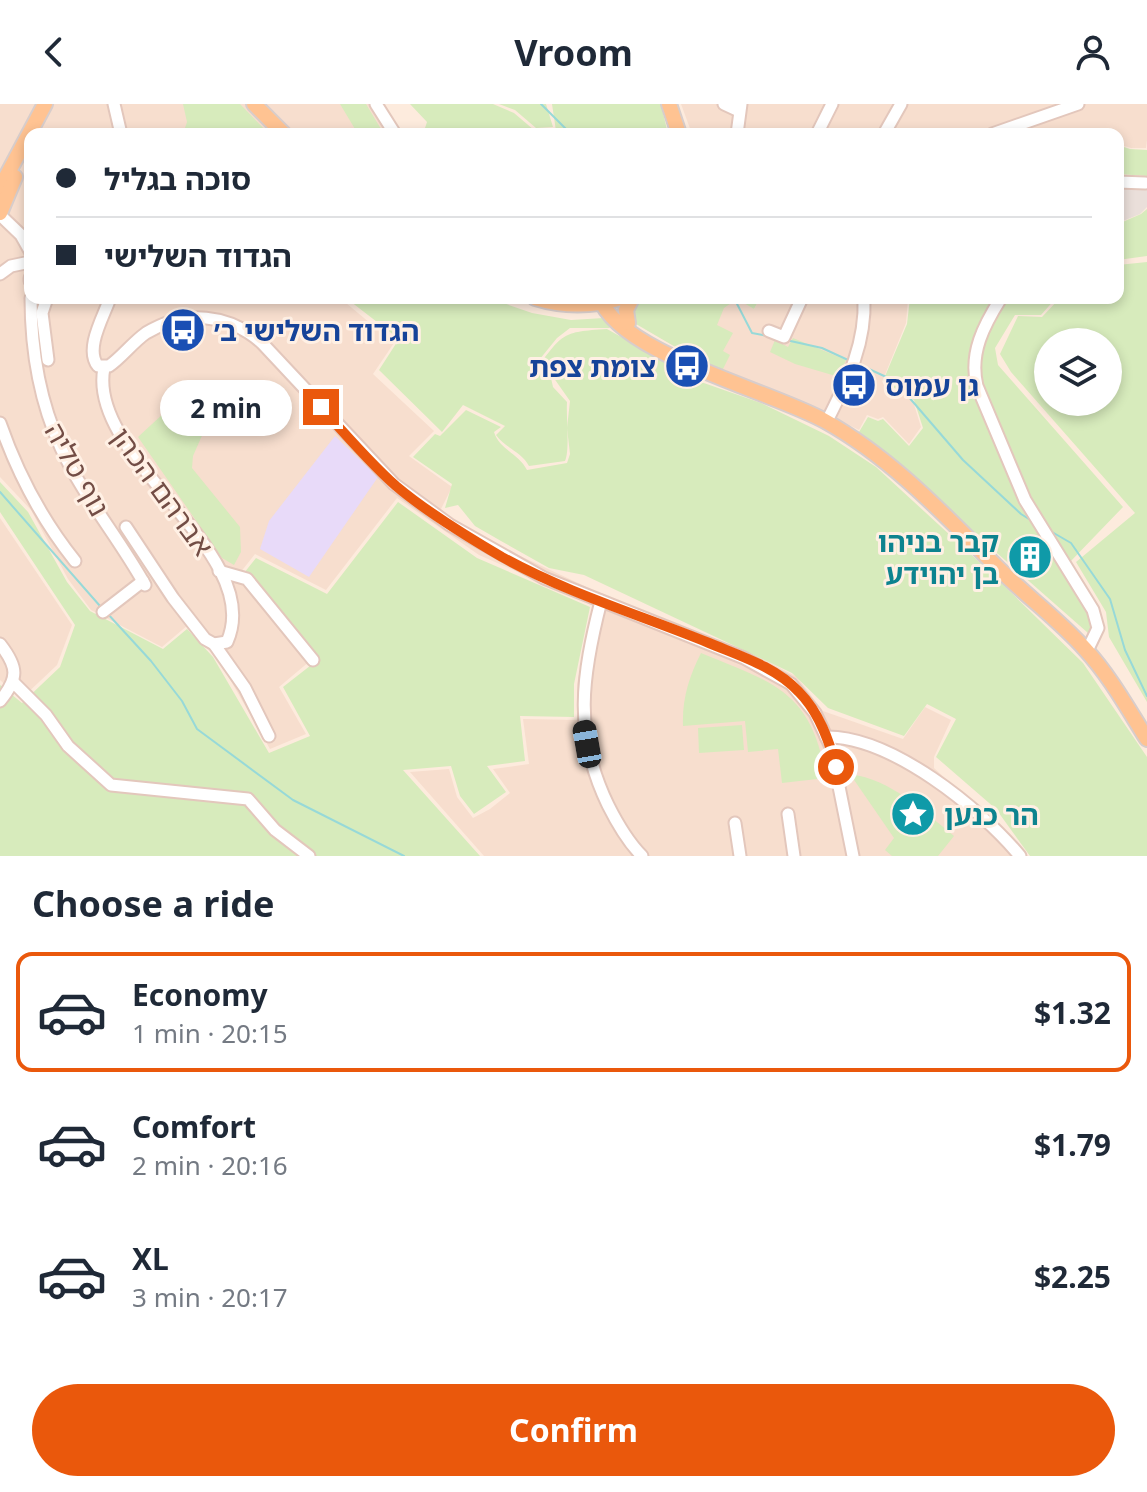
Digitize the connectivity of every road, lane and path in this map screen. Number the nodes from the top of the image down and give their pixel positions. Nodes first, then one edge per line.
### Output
1 (45, 104) edge
2 (53, 104) edge
3 (254, 104) edge
4 (376, 104) edge
5 (724, 104) edge
6 (832, 104) edge
7 (901, 104) edge
8 (1078, 104) edge
9 (669, 105) edge
10 (114, 106) edge
11 (740, 107) edge
12 (32, 128) edge
13 (39, 128) edge
14 (120, 128) edge
15 (278, 128) edge
16 (391, 128) edge
17 (675, 128) edge
18 (738, 128) edge
19 (820, 128) edge
20 (887, 128) edge
21 (1009, 128) edge
22 (24, 143) edge
23 (24, 158) edge
24 (1124, 182) edge
25 (1145, 183) dead end
26 (0, 188) edge
27 (0, 214) edge
28 (0, 230) edge
29 (21, 235) junction
30 (24, 240) edge
31 (24, 263) edge
32 (0, 274) edge
33 (31, 304) edge
34 (45, 304) edge
35 (108, 304) edge
36 (610, 304) edge
37 (611, 304) edge
38 (629, 304) edge
39 (799, 304) edge
40 (864, 304) edge
41 (997, 304) edge
42 (628, 323) junction
43 (769, 331) dead end
44 (653, 346) junction
45 (48, 360) dead end
46 (104, 368) junction
47 (827, 421) junction
48 (0, 423) edge
49 (126, 527) dead end
50 (75, 561) dead end
51 (219, 571) junction
52 (601, 601) junction
53 (103, 612) dead end
54 (0, 644) edge
55 (214, 644) junction
56 (1087, 651) junction
57 (313, 660) dead end
58 (13, 682) junction
59 (0, 701) edge
60 (269, 736) dead end
61 (826, 737) junction
62 (1147, 739) edge
63 (788, 814) dead end
64 (735, 823) dead end
65 (309, 856) edge
66 (642, 856) edge
67 (740, 856) edge
68 (794, 856) edge
69 (853, 856) edge
70 (1020, 856) edge

1 - 12 main road
2 - 13 main road
3 - 15 main road
4 - 16 street
5 - 11 street
6 - 19 street
7 - 20 street
8 - 21 street
9 - 17 main road
10 - 14 street
11 - 18 street
22 - 26 main road
23 - 27 main road
24 - 25 street
27 - 29 street
28 - 29 street
29 - 30 street
31 - 32 street
33 - 53 street, נוף טליה
34 - 45 street
35 - 46 street, אברהם הכהן
36 - 44 main road
37 - 42 main road
38 - 42 main road
39 - 43 street
40 - 47 street
41 - 56 street
42 - 44 main road
44 - 47 main road
46 - 51 street, אברהם הכהן
46 - 52 street
47 - 56 main road
48 - 50 street, נוף טליה
49 - 55 street, אברהם הכהן
51 - 55 street, אברהם הכהן
51 - 57 street
52 - 61 street
52 - 66 street
54 - 58 street
55 - 60 street
56 - 62 main road
58 - 59 street
58 - 65 street
61 - 69 street
61 - 70 street
63 - 68 street
64 - 67 street

